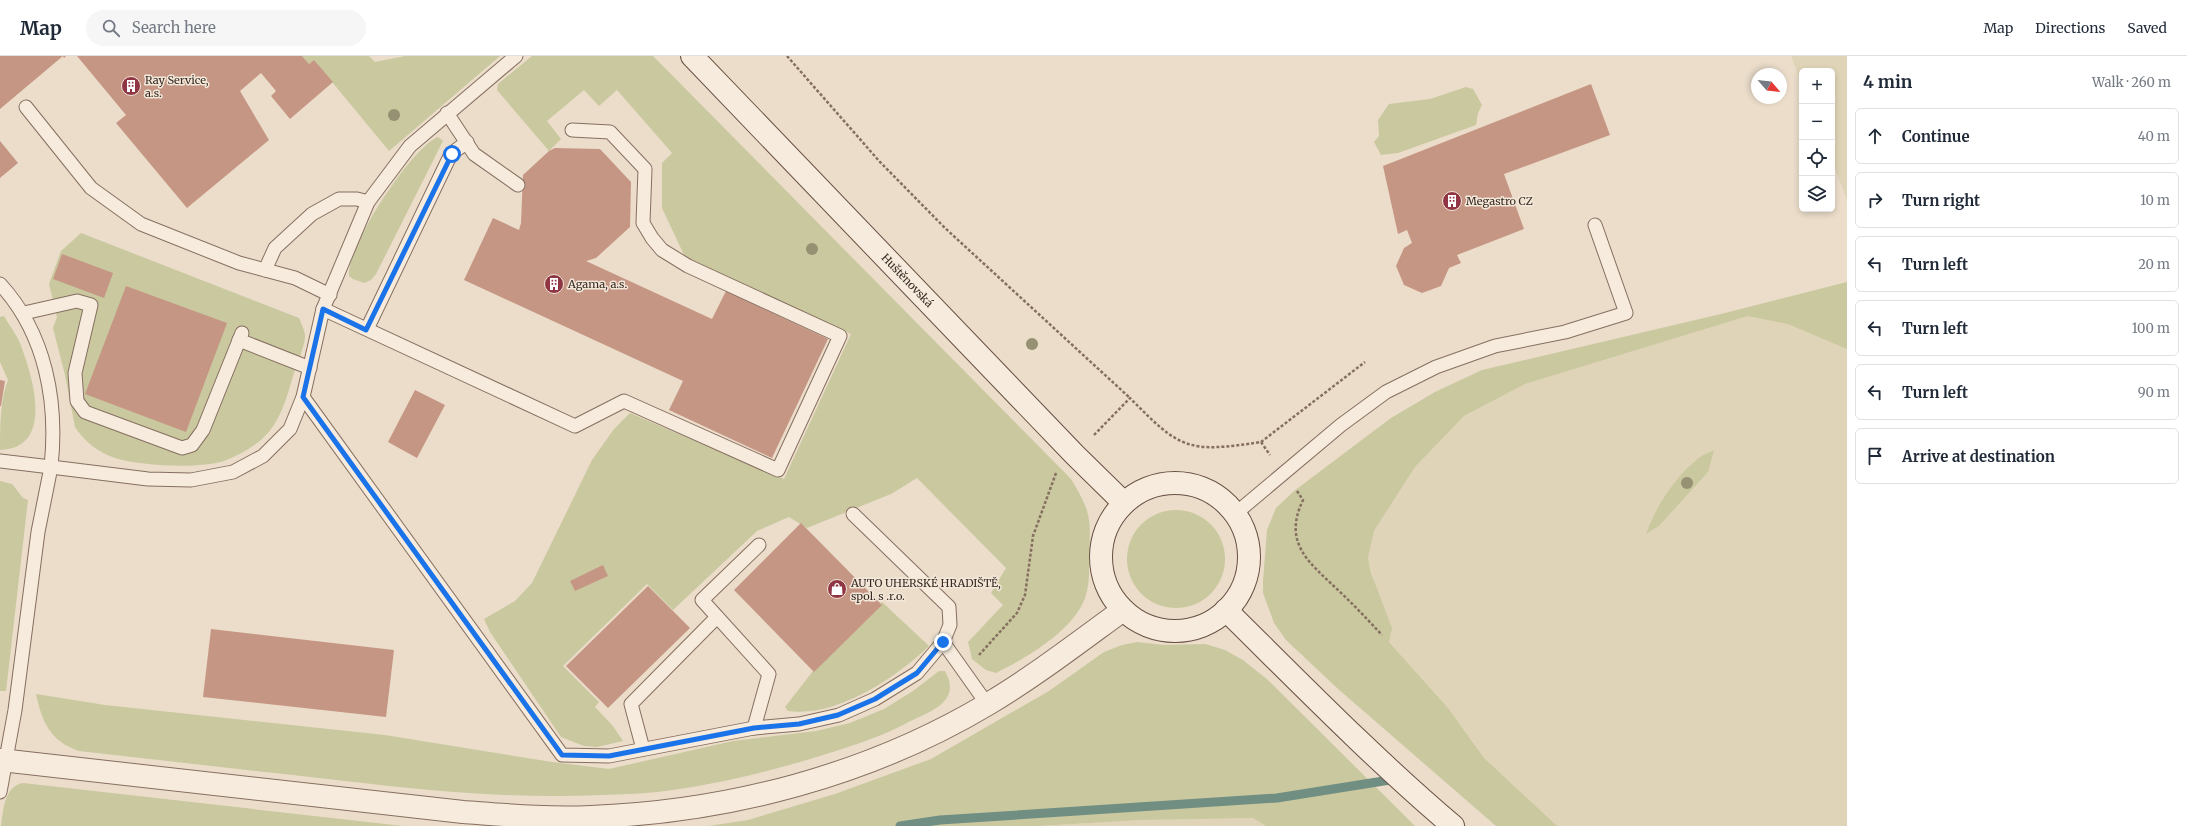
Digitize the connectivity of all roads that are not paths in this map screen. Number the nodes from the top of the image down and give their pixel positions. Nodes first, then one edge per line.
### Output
1 (516, 56) edge
2 (692, 56) edge
3 (26, 107) dead end
4 (447, 113) junction
5 (572, 130) dead end
6 (466, 142) junction
7 (518, 185) dead end
8 (368, 202) junction
9 (1595, 226) dead end
10 (265, 270) junction
11 (0, 284) edge
12 (330, 295) junction
13 (323, 309) junction
14 (24, 313) junction
15 (366, 330) junction
16 (310, 368) junction
17 (303, 397) junction
18 (0, 461) edge
19 (51, 467) junction
20 (1124, 503) junction
21 (853, 514) dead end
22 (1235, 514) junction
23 (759, 545) dead end
24 (1123, 610) junction
25 (1226, 610) junction
26 (717, 617) junction
27 (943, 642) junction
28 (987, 704) junction
29 (754, 728) junction
30 (643, 749) junction
31 (2, 760) edge
32 (0, 792) edge
33 (1454, 826) edge

1 - 4 lane
2 - 20 street, Huštěnovská
3 - 10 lane
4 - 6 lane
4 - 8 lane
5 - 15 lane
6 - 7 lane
6 - 15 lane
8 - 10 lane
8 - 12 lane
9 - 22 lane
10 - 12 lane
11 - 14 lane
12 - 13 lane
13 - 15 lane
13 - 16 lane
14 - 16 lane
14 - 19 lane
16 - 17 lane
17 - 19 lane
17 - 30 lane
18 - 19 lane
19 - 31 lane
20 - 22 street
20 - 24 street
21 - 27 lane
22 - 25 street
23 - 26 lane
24 - 25 street
24 - 28 street
25 - 33 street
26 - 29 lane
26 - 30 lane
27 - 28 lane
27 - 29 lane
28 - 31 street
29 - 30 lane
31 - 32 lane

